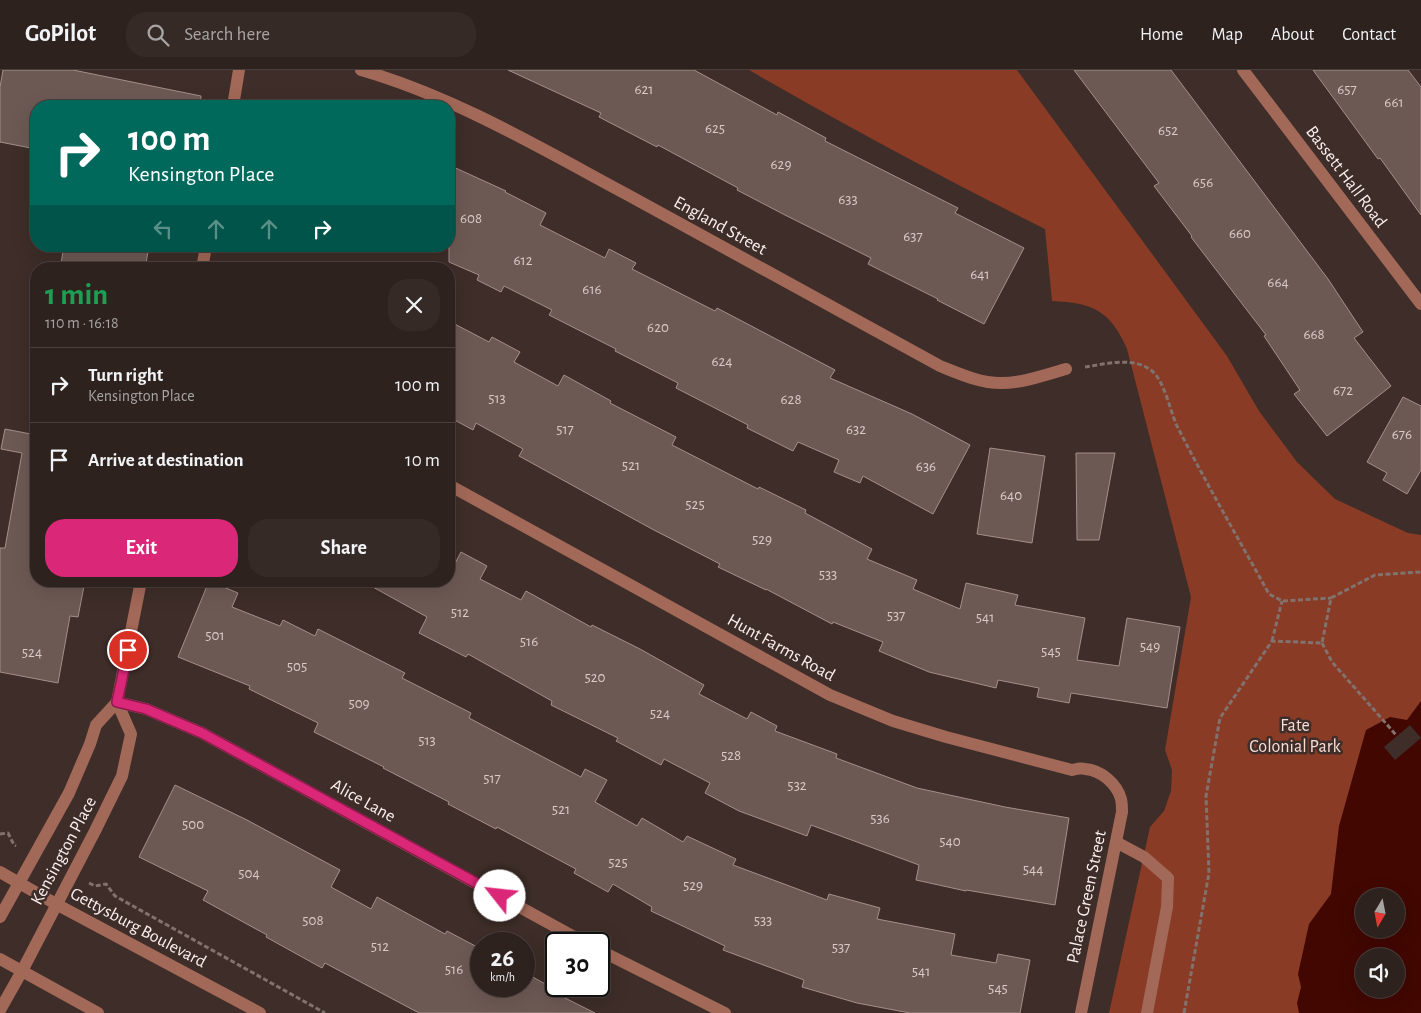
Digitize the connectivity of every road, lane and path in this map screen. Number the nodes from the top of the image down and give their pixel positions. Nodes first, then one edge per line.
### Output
1 (239, 70) edge
2 (360, 70) edge
3 (1243, 70) edge
4 (234, 100) edge
5 (442, 100) edge
6 (455, 106) edge
7 (1421, 304) edge
8 (1066, 369) joint
9 (455, 488) edge
10 (1421, 572) edge
11 (140, 587) edge
12 (1331, 598) junction
13 (1282, 600) junction
14 (1272, 641) junction
15 (1322, 643) junction
16 (117, 702) junction
17 (1397, 736) dead end
18 (1116, 788) joint
19 (0, 834) edge
20 (1116, 842) junction
21 (34, 855) junction
22 (0, 872) edge
23 (72, 875) junction
24 (19, 883) junction
25 (56, 904) junction
26 (0, 917) edge
27 (565, 932) edge
28 (610, 956) edge
29 (0, 959) edge
30 (22, 971) junction
31 (0, 1010) edge
32 (98, 1013) edge
33 (260, 1013) edge
34 (325, 1013) edge
35 (725, 1013) edge
36 (1081, 1013) edge
37 (1148, 1013) edge
38 (1184, 1013) edge

1 - 4 street
2 - 5 street, England Street
3 - 7 street, Bassett Hall Road
6 - 8 street, England Street
8 - 13 path
9 - 18 street, Hunt Farms Road
10 - 12 path
11 - 16 street
12 - 13 path
12 - 15 path
13 - 14 path
14 - 15 path
14 - 38 path
15 - 17 path
16 - 21 street, Kensington Place
16 - 23 street, Kensington Place
16 - 27 street, Alice Lane
18 - 20 street, Palace Green Street
19 - 21 path
20 - 36 street, Palace Green Street
20 - 37 street
21 - 24 street, Kensington Place
22 - 24 street, Gettysburg Boulevard
23 - 25 street, Kensington Place
23 - 34 path
24 - 25 street, Gettysburg Boulevard
24 - 26 street, Kensington Place
25 - 30 street, Kensington Place
25 - 33 street, Gettysburg Boulevard
28 - 35 street
29 - 30 street
30 - 31 street, Kensington Place
30 - 32 street

